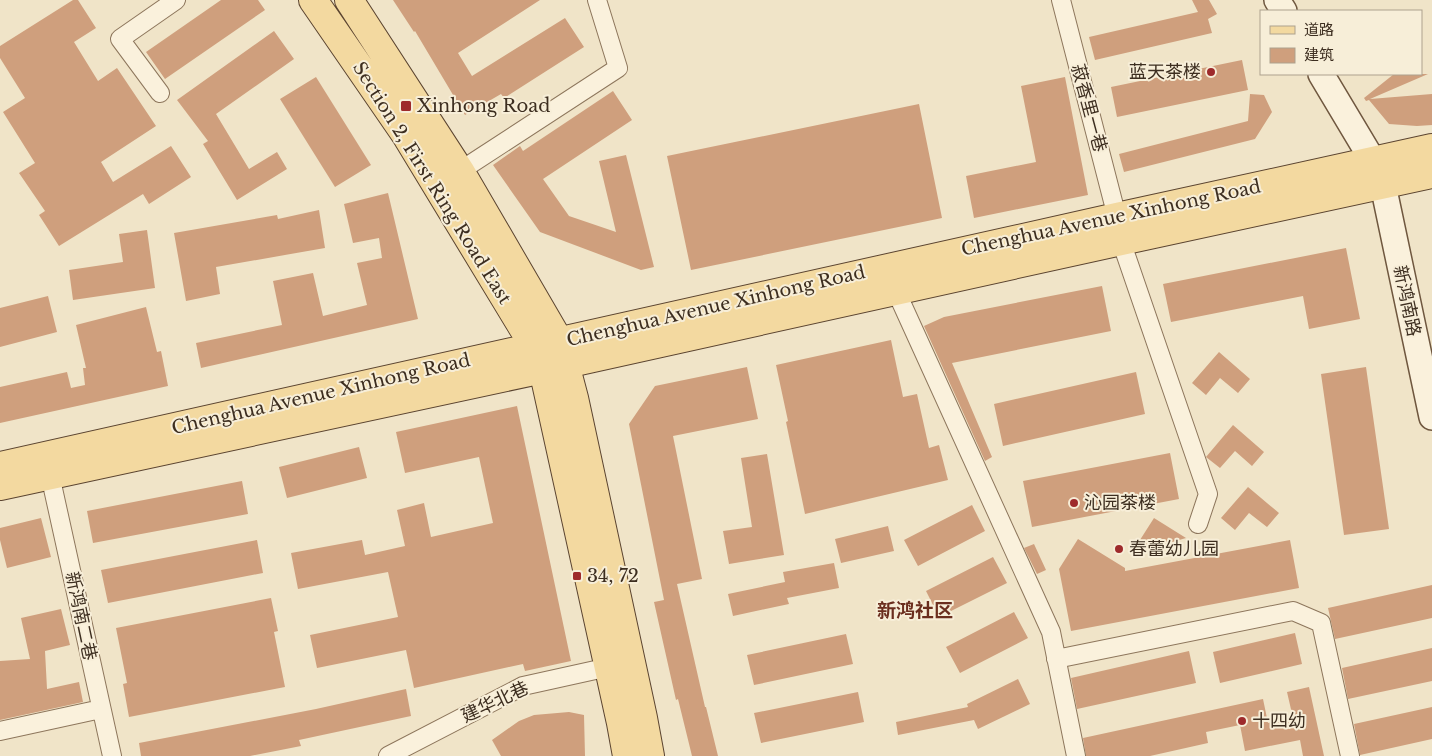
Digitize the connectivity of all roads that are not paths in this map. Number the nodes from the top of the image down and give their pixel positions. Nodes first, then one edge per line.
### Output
1 (176, 0) edge
2 (313, 0) edge
3 (349, 0) edge
4 (597, 0) edge
5 (1060, 0) edge
6 (1322, 75) edge
7 (160, 92) dead end
8 (1432, 148) edge
9 (460, 171) junction
10 (1378, 173) junction
11 (1432, 174) edge
12 (1119, 229) junction
13 (896, 291) junction
14 (550, 355) junction
15 (1432, 418) edge
16 (0, 466) edge
17 (50, 475) junction
18 (0, 486) edge
19 (1198, 524) dead end
20 (1056, 659) junction
21 (609, 667) junction
22 (101, 710) junction
23 (0, 731) edge
24 (112, 756) edge
25 (388, 756) edge
26 (627, 756) edge
27 (650, 756) edge
28 (1076, 756) edge
29 (1350, 756) edge

1 - 7 street
2 - 14 main road, Section 2, First Ring Road East
3 - 9 main road, Section 2, First Ring Road East
4 - 9 street
5 - 12 street, 菽香里一巷
6 - 10 street, 新鸿南路
8 - 10 main road, Chenghua Avenue Xinhong Road
9 - 14 main road, Section 2, First Ring Road East
10 - 11 main road, Chenghua Avenue Xinhong Road
10 - 12 main road, Chenghua Avenue Xinhong Road
10 - 15 street, 新鸿南路
12 - 13 main road, Chenghua Avenue Xinhong Road
12 - 14 main road, Chenghua Avenue Xinhong Road
12 - 19 street, 菽香里一巷
13 - 14 main road, Chenghua Avenue Xinhong Road
13 - 20 street
14 - 16 main road, Chenghua Avenue Xinhong Road
14 - 17 main road, Chenghua Avenue Xinhong Road
14 - 21 main road
14 - 27 main road
17 - 18 main road, Chenghua Avenue Xinhong Road
17 - 22 street, 新鸿南二巷
20 - 28 street
20 - 29 street
21 - 25 street, 建华北巷
21 - 26 main road
22 - 23 street
22 - 24 street, 新鸿南二巷

